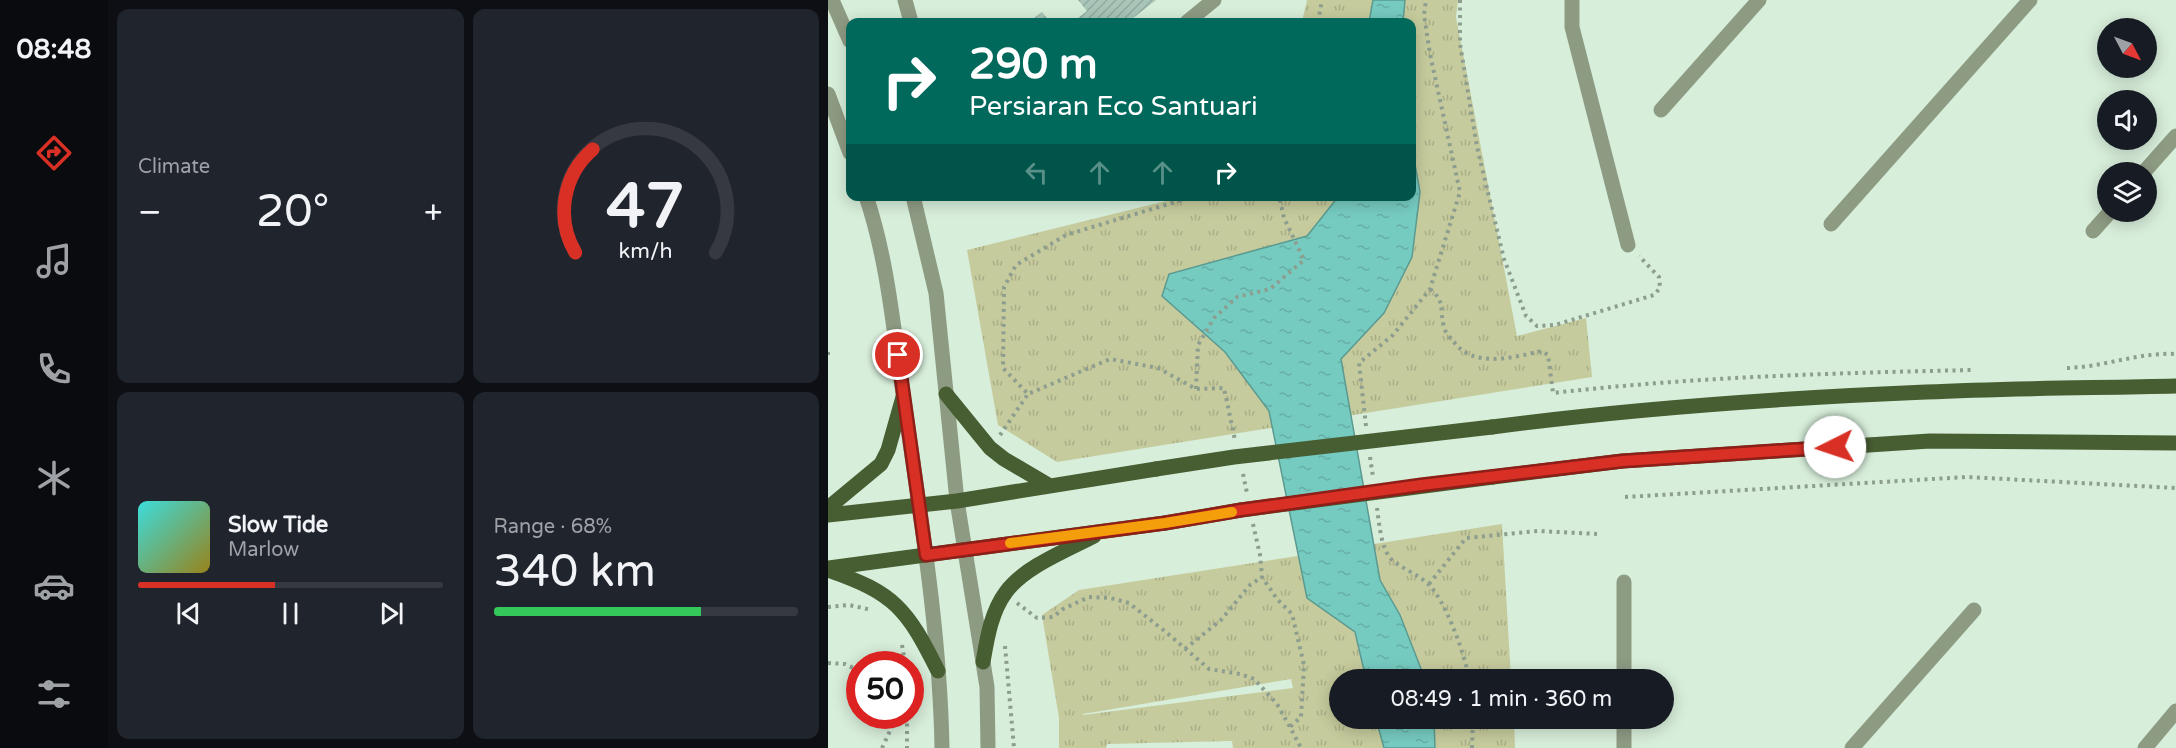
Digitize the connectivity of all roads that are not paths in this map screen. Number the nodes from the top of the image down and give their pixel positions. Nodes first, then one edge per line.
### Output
1 (832, 0) edge
2 (905, 0) edge
3 (1214, 0) edge
4 (1572, 0) edge
5 (1759, 0) edge
6 (2031, 0) edge
7 (910, 18) edge
8 (1192, 18) edge
9 (846, 32) edge
10 (828, 94) edge
11 (1661, 110) dead end
12 (2176, 136) edge
13 (846, 142) edge
14 (2153, 162) edge
15 (867, 201) edge
16 (914, 201) edge
17 (2101, 222) edge
18 (1831, 224) dead end
19 (2093, 231) dead end
20 (1628, 245) road end
21 (2176, 386) edge
22 (946, 394) junction
23 (903, 397) junction
24 (2176, 443) edge
25 (1050, 486) junction
26 (957, 501) junction
27 (919, 506) junction
28 (828, 508) edge
29 (828, 515) edge
30 (1102, 531) junction
31 (965, 549) junction
32 (926, 555) junction
33 (828, 569) edge
34 (1624, 582) dead end
35 (1974, 610) dead end
36 (983, 662) junction
37 (1624, 669) edge
38 (938, 670) junction
39 (2176, 711) edge
40 (1624, 729) edge
41 (942, 748) edge
42 (988, 748) edge
43 (1624, 748) edge
44 (1852, 748) edge
45 (2145, 748) edge

1 - 9 street
2 - 7 street
3 - 8 street
4 - 20 street
5 - 11 street
6 - 18 street
10 - 13 street
12 - 14 street
15 - 23 street
16 - 22 street
17 - 19 street
21 - 25 main road, bridge
22 - 25 main road
22 - 26 street
23 - 27 street
23 - 28 main road
24 - 30 main road, bridge
25 - 26 main road
26 - 27 main road
26 - 31 street
27 - 29 main road
27 - 32 street
30 - 31 main road
30 - 36 main road
31 - 32 main road
31 - 36 street
32 - 33 main road
32 - 38 street
33 - 38 main road
34 - 37 street
35 - 44 street
36 - 42 street
38 - 41 street
39 - 45 street
40 - 43 street

